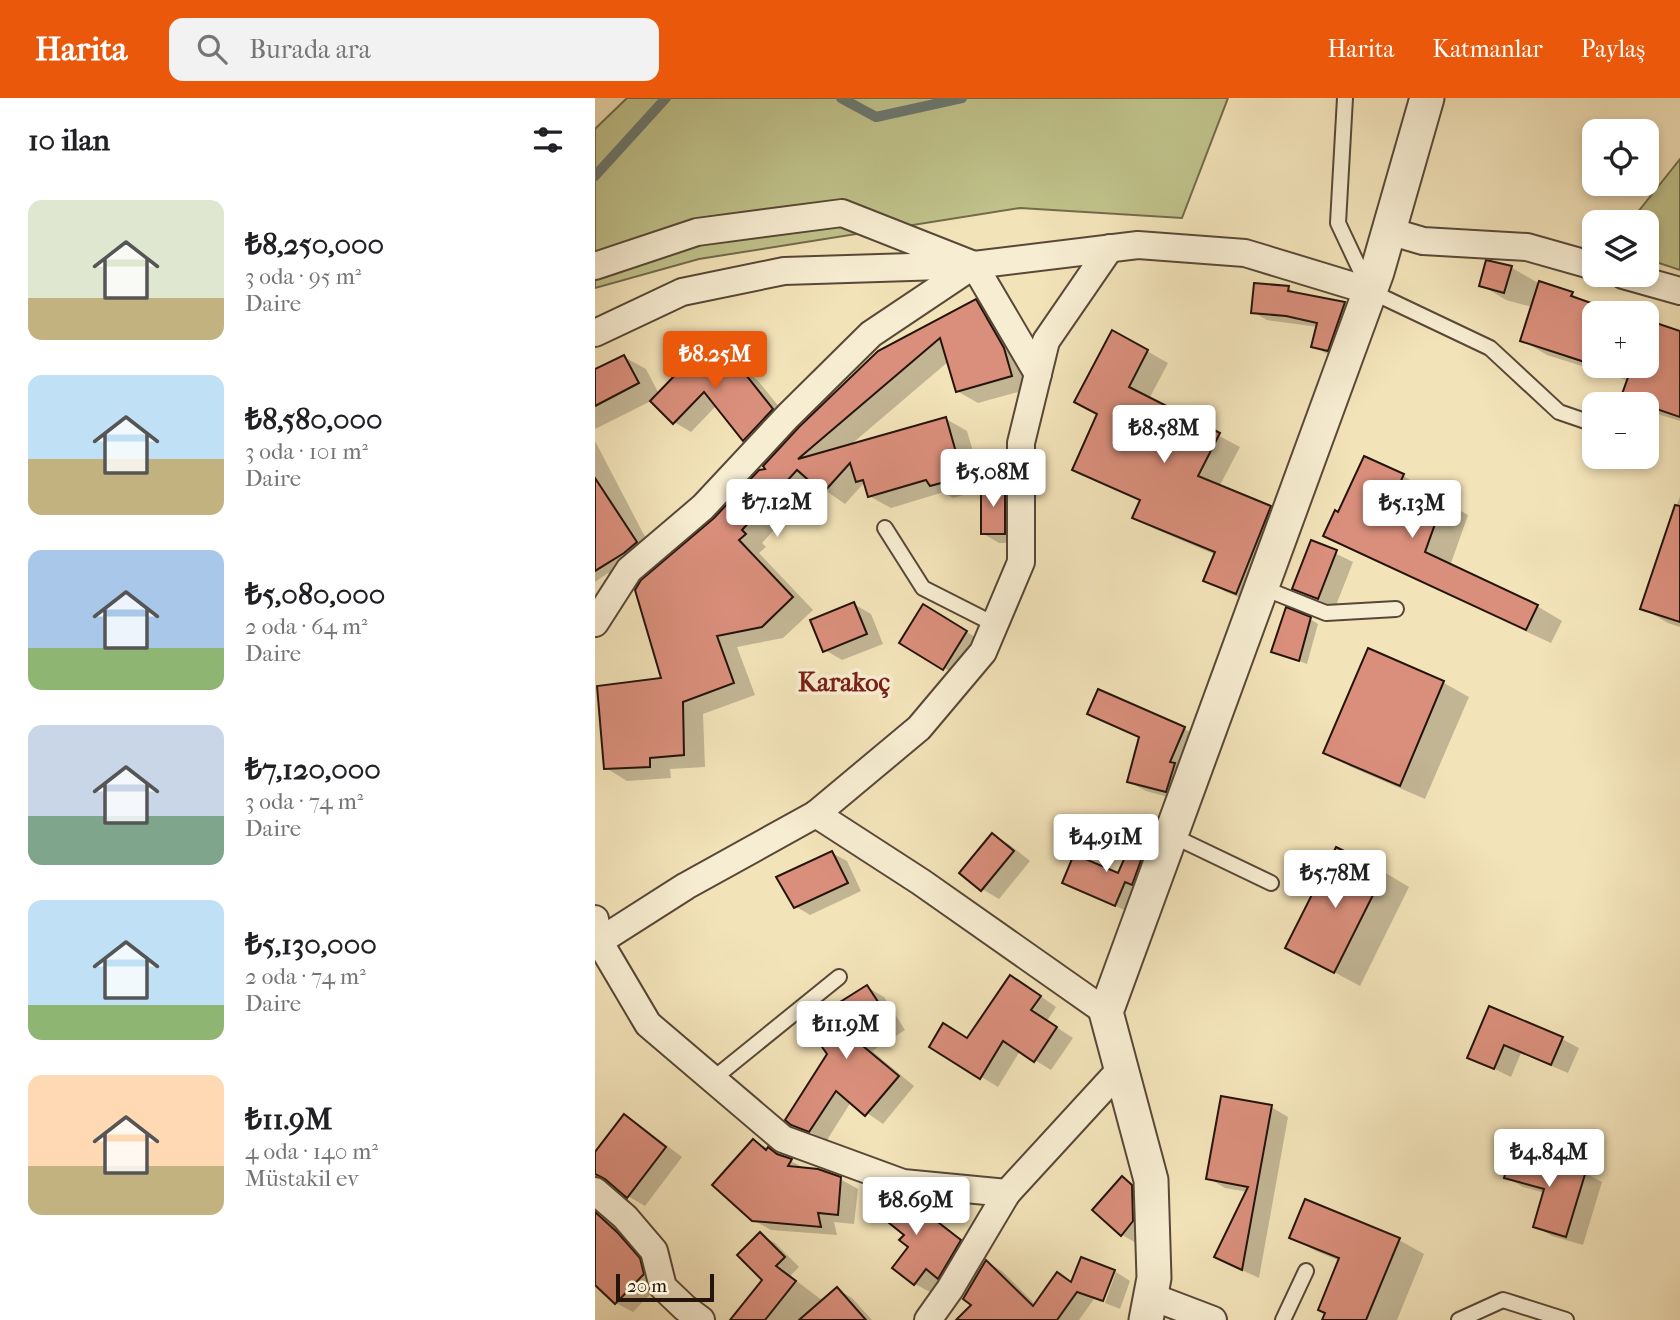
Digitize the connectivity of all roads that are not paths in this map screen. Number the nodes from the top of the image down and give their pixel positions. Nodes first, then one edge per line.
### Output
1 (1345, 98) edge
2 (1427, 98) edge
3 (1389, 231) junction
4 (1110, 248) junction
5 (1582, 263) edge
6 (974, 265) junction
7 (595, 266) edge
8 (1659, 285) edge
9 (1370, 291) junction
10 (1680, 291) edge
11 (595, 333) edge
12 (1038, 374) junction
13 (1582, 420) edge
14 (885, 528) dead end
15 (1261, 587) junction
16 (1395, 609) dead end
17 (598, 616) edge
18 (994, 624) junction
19 (816, 814) junction
20 (1171, 835) junction
21 (1271, 883) dead end
22 (596, 935) edge
23 (839, 977) dead end
24 (1106, 1012) junction
25 (1121, 1070) junction
26 (713, 1079) junction
27 (595, 1191) edge
28 (1007, 1193) junction
29 (1306, 1271) dead end
30 (1148, 1308) edge
31 (701, 1320) edge
32 (927, 1320) edge
33 (1213, 1320) edge
34 (1283, 1320) edge
35 (1459, 1320) edge
36 (1566, 1320) edge

1 - 9 lane
2 - 3 street
3 - 5 street
3 - 9 street
4 - 6 street
4 - 9 street
4 - 12 street
6 - 7 street
6 - 11 street
6 - 12 street
6 - 17 street
8 - 10 street
9 - 13 lane
9 - 15 street
12 - 18 street
14 - 18 lane
15 - 16 lane
15 - 20 street
18 - 19 street
19 - 22 street
19 - 24 street
20 - 21 lane
20 - 24 street
22 - 26 street
23 - 26 lane
24 - 25 street
25 - 28 street
25 - 30 street
26 - 28 street
27 - 31 street
28 - 32 street
29 - 34 lane
30 - 33 street
35 - 36 lane

